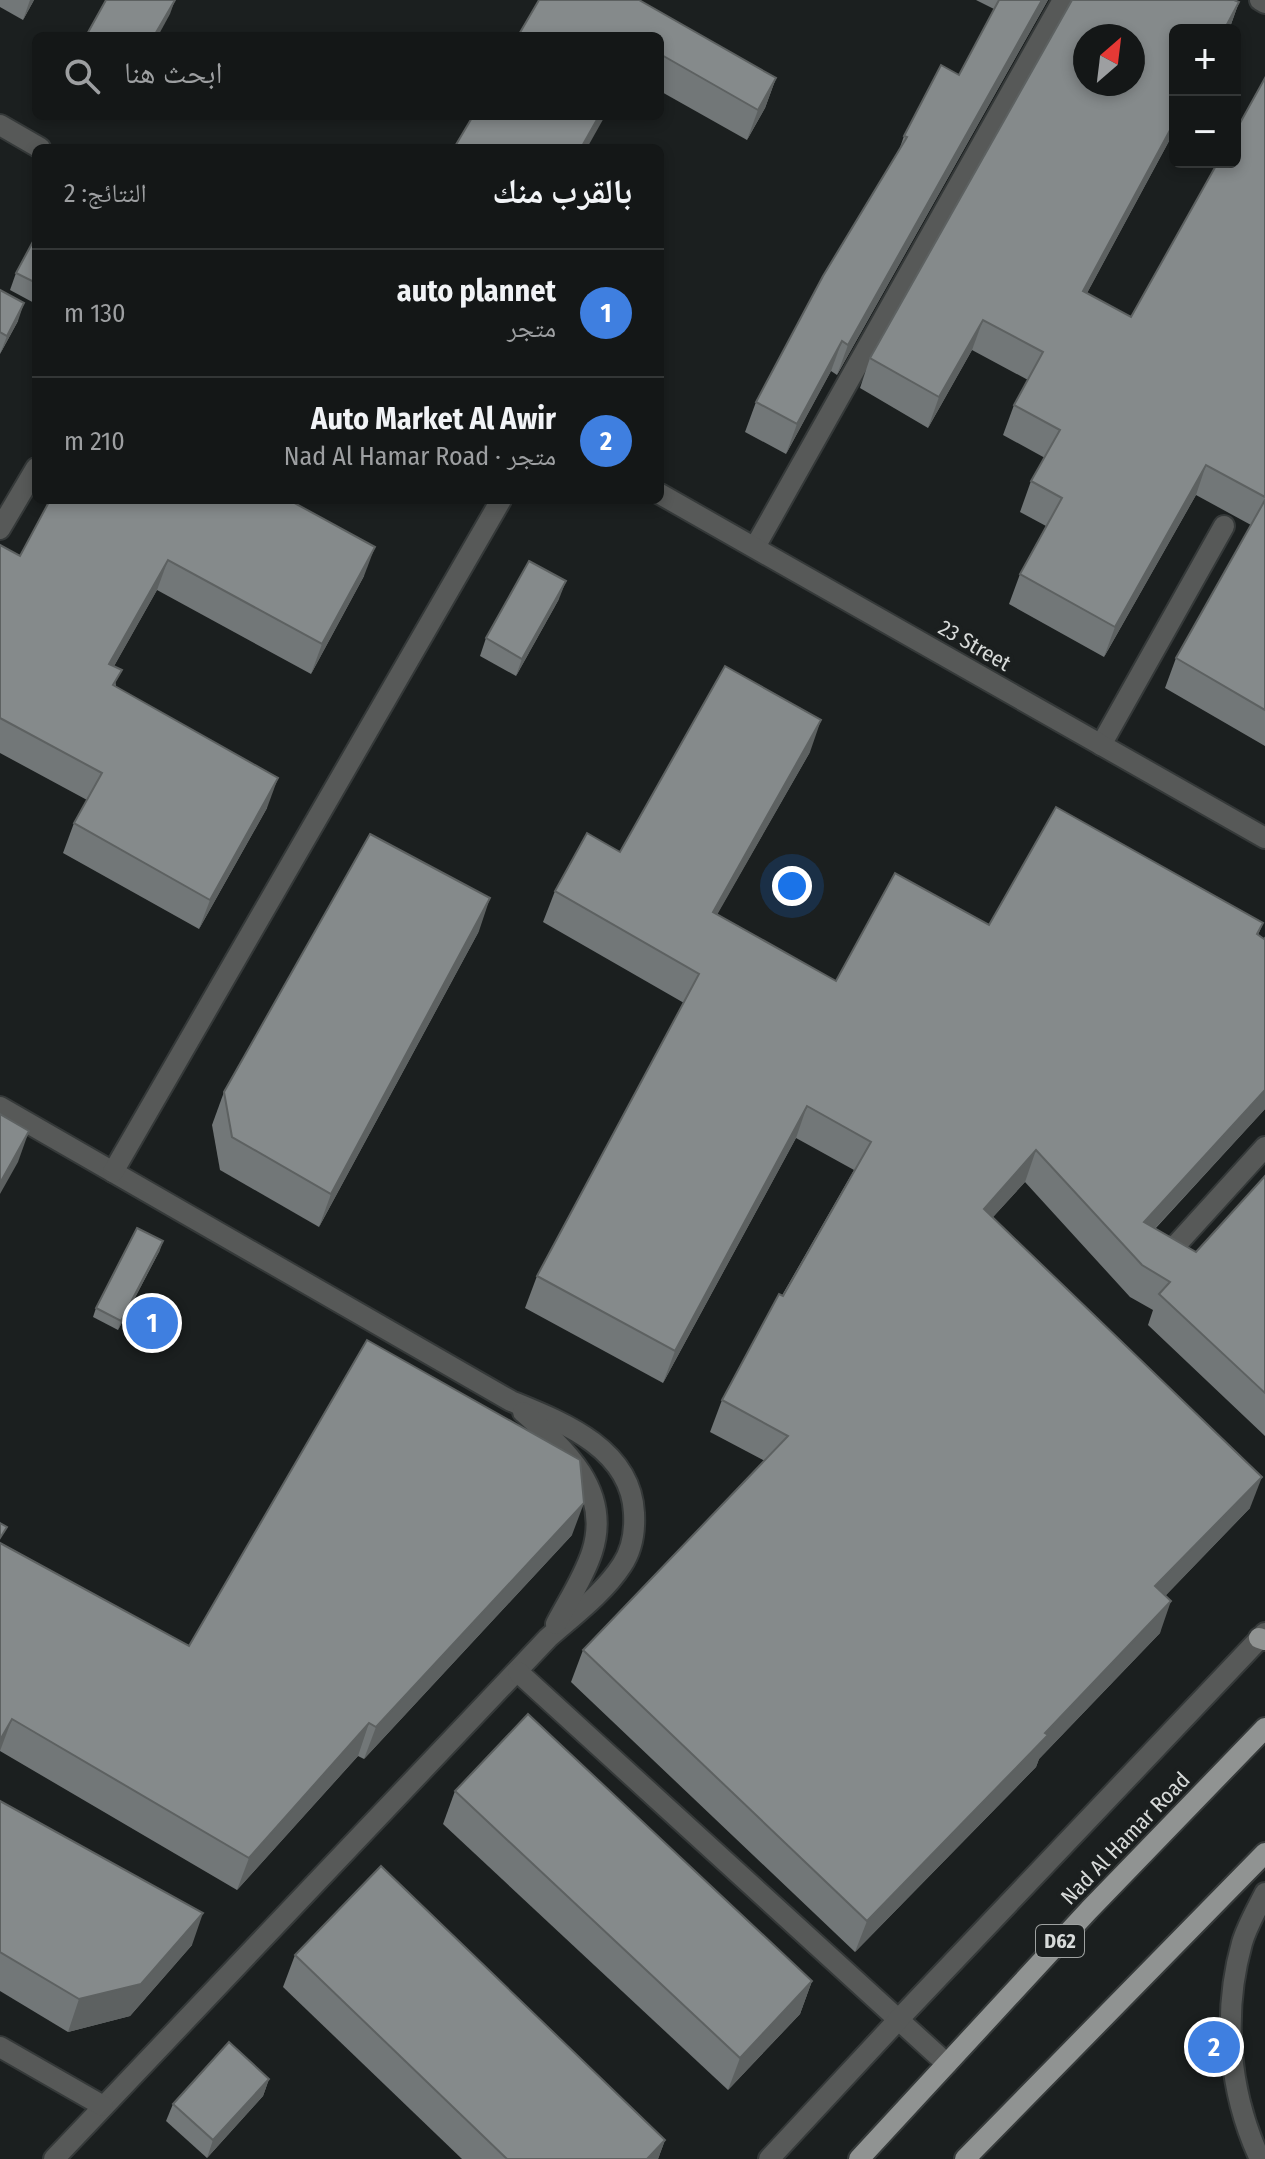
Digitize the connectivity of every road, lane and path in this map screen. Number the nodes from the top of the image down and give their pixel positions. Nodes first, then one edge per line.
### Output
1 (1063, 0) edge
2 (0, 125) edge
3 (33, 144) edge
4 (32, 475) edge
5 (664, 496) edge
6 (499, 504) edge
7 (1224, 526) dead end
8 (0, 529) edge
9 (755, 547) junction
10 (1101, 745) junction
11 (1265, 838) edge
12 (0, 1107) edge
13 (1265, 1147) edge
14 (113, 1172) junction
15 (1167, 1255) edge
16 (511, 1401) junction
17 (1263, 1637) edge
18 (548, 1638) junction
19 (518, 1672) junction
20 (1265, 1728) edge
21 (1265, 1853) edge
22 (1265, 1893) edge
23 (898, 2020) junction
24 (0, 2047) edge
25 (947, 2064) junction
26 (103, 2106) junction
27 (54, 2159) edge
28 (769, 2159) edge
29 (859, 2159) edge
30 (965, 2159) edge
31 (1260, 2159) edge

1 - 9 street
2 - 3 street
4 - 8 street
5 - 9 street, 23 Street
6 - 14 street
7 - 10 street
9 - 10 street, 23 Street
10 - 11 street, 23 Street
12 - 14 street
13 - 15 street
14 - 16 street
16 - 18 street
16 - 18 street
17 - 23 street
18 - 19 street
19 - 23 street
19 - 26 street
20 - 25 main road, Nad Al Hamar Road / D62
21 - 30 main road
22 - 31 street
23 - 25 street
23 - 28 street
24 - 26 street
25 - 29 main road, Nad Al Hamar Road / D62
26 - 27 street

